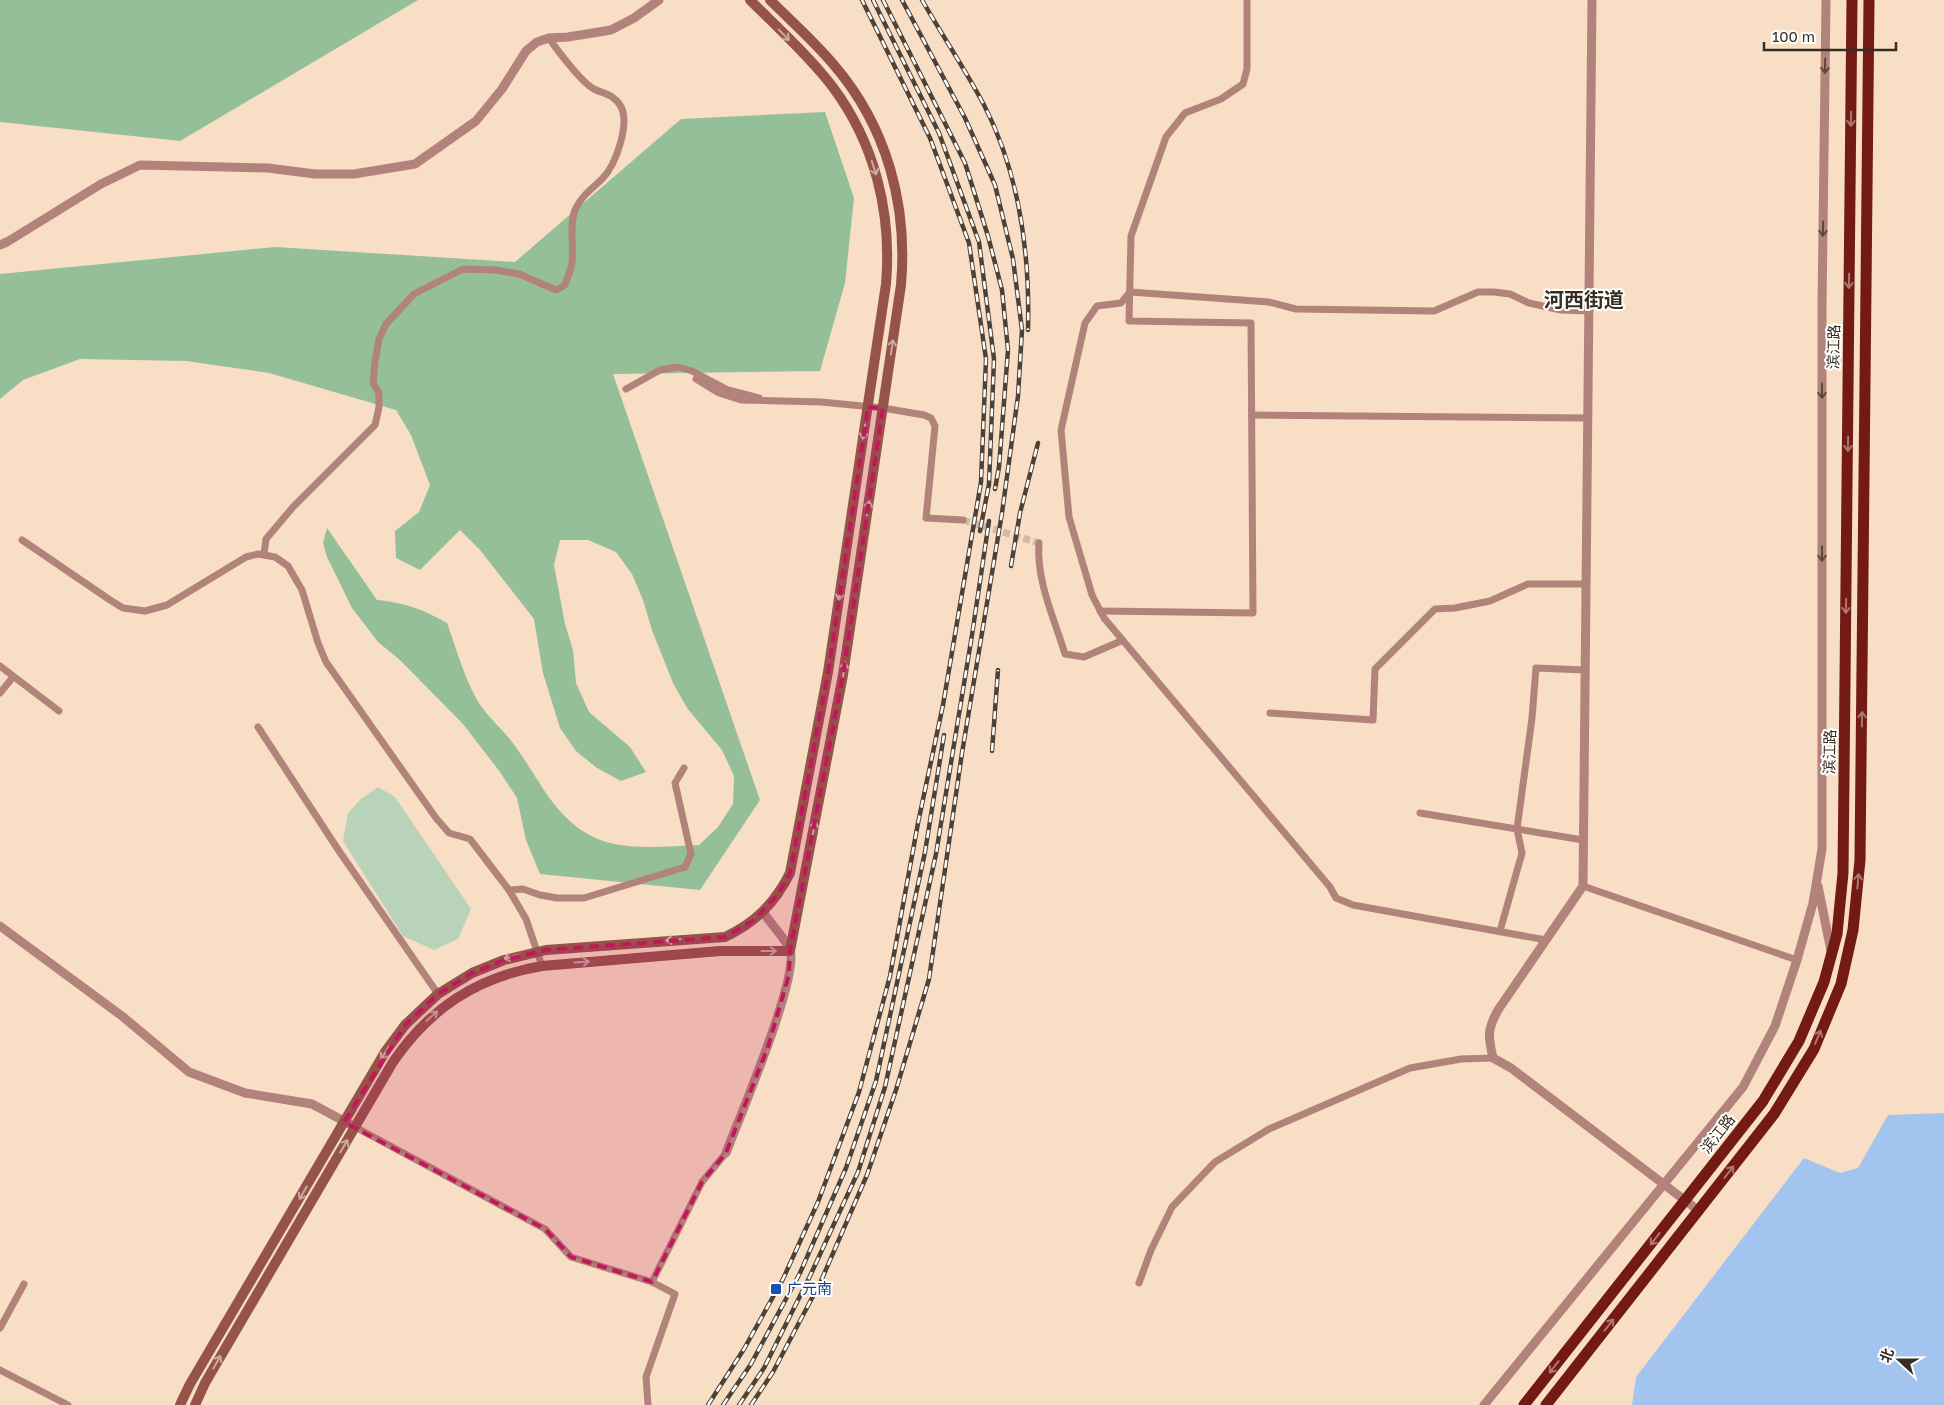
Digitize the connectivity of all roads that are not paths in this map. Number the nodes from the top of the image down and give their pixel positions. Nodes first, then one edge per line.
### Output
1 (659, 0) edge
2 (750, 0) edge
3 (770, 0) edge
4 (1247, 0) edge
5 (1592, 0) edge
6 (1826, 0) edge
7 (1852, 0) edge
8 (1869, 0) edge
9 (549, 38) junction
10 (0, 245) edge
11 (1130, 292) junction
12 (1590, 311) junction
13 (696, 379) dead end
14 (626, 389) dead end
15 (769, 400) junction
16 (868, 407) junction
17 (883, 408) junction
18 (1252, 415) junction
19 (1588, 418) junction
20 (963, 520) tunnel mouth
21 (22, 540) dead end
22 (1039, 543) dead end
23 (264, 554) junction
24 (1586, 584) junction
25 (1100, 611) junction
26 (1121, 641) junction
27 (0, 666) edge
28 (1585, 670) junction
29 (13, 677) junction
30 (0, 693) edge
31 (58, 711) dead end
32 (1270, 713) dead end
33 (258, 727) dead end
34 (684, 768) dead end
35 (1420, 813) dead end
36 (1516, 829) junction
37 (1583, 840) junction
38 (1817, 881) junction
39 (1583, 886) junction
40 (509, 890) junction
41 (763, 912) junction
42 (0, 926) edge
43 (1500, 931) junction
44 (1546, 940) junction
45 (790, 951) junction
46 (537, 952) junction
47 (1832, 954) junction
48 (1797, 960) junction
49 (542, 966) junction
50 (438, 994) junction
51 (1493, 1058) junction
52 (344, 1122) junction
53 (355, 1127) junction
54 (726, 1153) joint
55 (1663, 1184) junction
56 (1685, 1200) junction
57 (1699, 1211) junction
58 (652, 1282) junction
59 (1139, 1283) dead end
60 (24, 1284) dead end
61 (0, 1328) edge
62 (0, 1370) edge
63 (68, 1405) edge
64 (180, 1405) edge
65 (195, 1405) edge
66 (648, 1405) edge
67 (1484, 1405) edge
68 (1524, 1405) edge
69 (1546, 1405) edge

1 - 9 street
2 -> 16 main road
17 -> 3 main road
4 - 11 street
5 - 12 street
6 -> 38 street
7 -> 47 highway, 滨江路
57 -> 8 highway, 滨江路
9 - 10 street
9 - 23 street
11 - 12 street
11 - 18 street
11 - 25 street
12 - 19 street
13 - 15 street
14 - 15 street
15 - 16 street
16 - 17 street
16 -> 41 main road
17 - 20 street
45 -> 17 main road
18 - 19 street
18 - 25 street
19 - 24 street
21 - 23 street
22 - 26 street
23 - 40 street
24 - 28 street
24 - 32 street
25 - 26 street
26 - 43 street
27 - 29 street
28 - 36 street
28 - 37 street
29 - 30 street
29 - 31 street
33 - 50 street
34 - 40 street
35 - 36 street
36 - 37 street
36 - 43 street
37 - 39 street
38 - 47 street
38 - 48 street
39 - 44 street
39 - 48 street
40 - 46 street
41 - 45 street
41 -> 46 main road
42 - 52 street
43 - 44 street
44 - 51 street
49 -> 45 main road
45 - 54 street
46 - 49 street
46 -> 50 main road
47 - 56 highway, 滨江路
48 - 55 street
53 -> 49 main road
50 -> 52 main road
51 - 55 street
51 - 59 street
52 - 53 street
52 -> 64 main road
53 - 58 street
65 -> 53 main road
54 - 58 street
55 - 56 street
55 - 67 street
56 - 57 street
56 -> 68 highway, 滨江路
69 -> 57 highway, 滨江路
58 - 66 street
60 - 61 street
62 - 63 street

